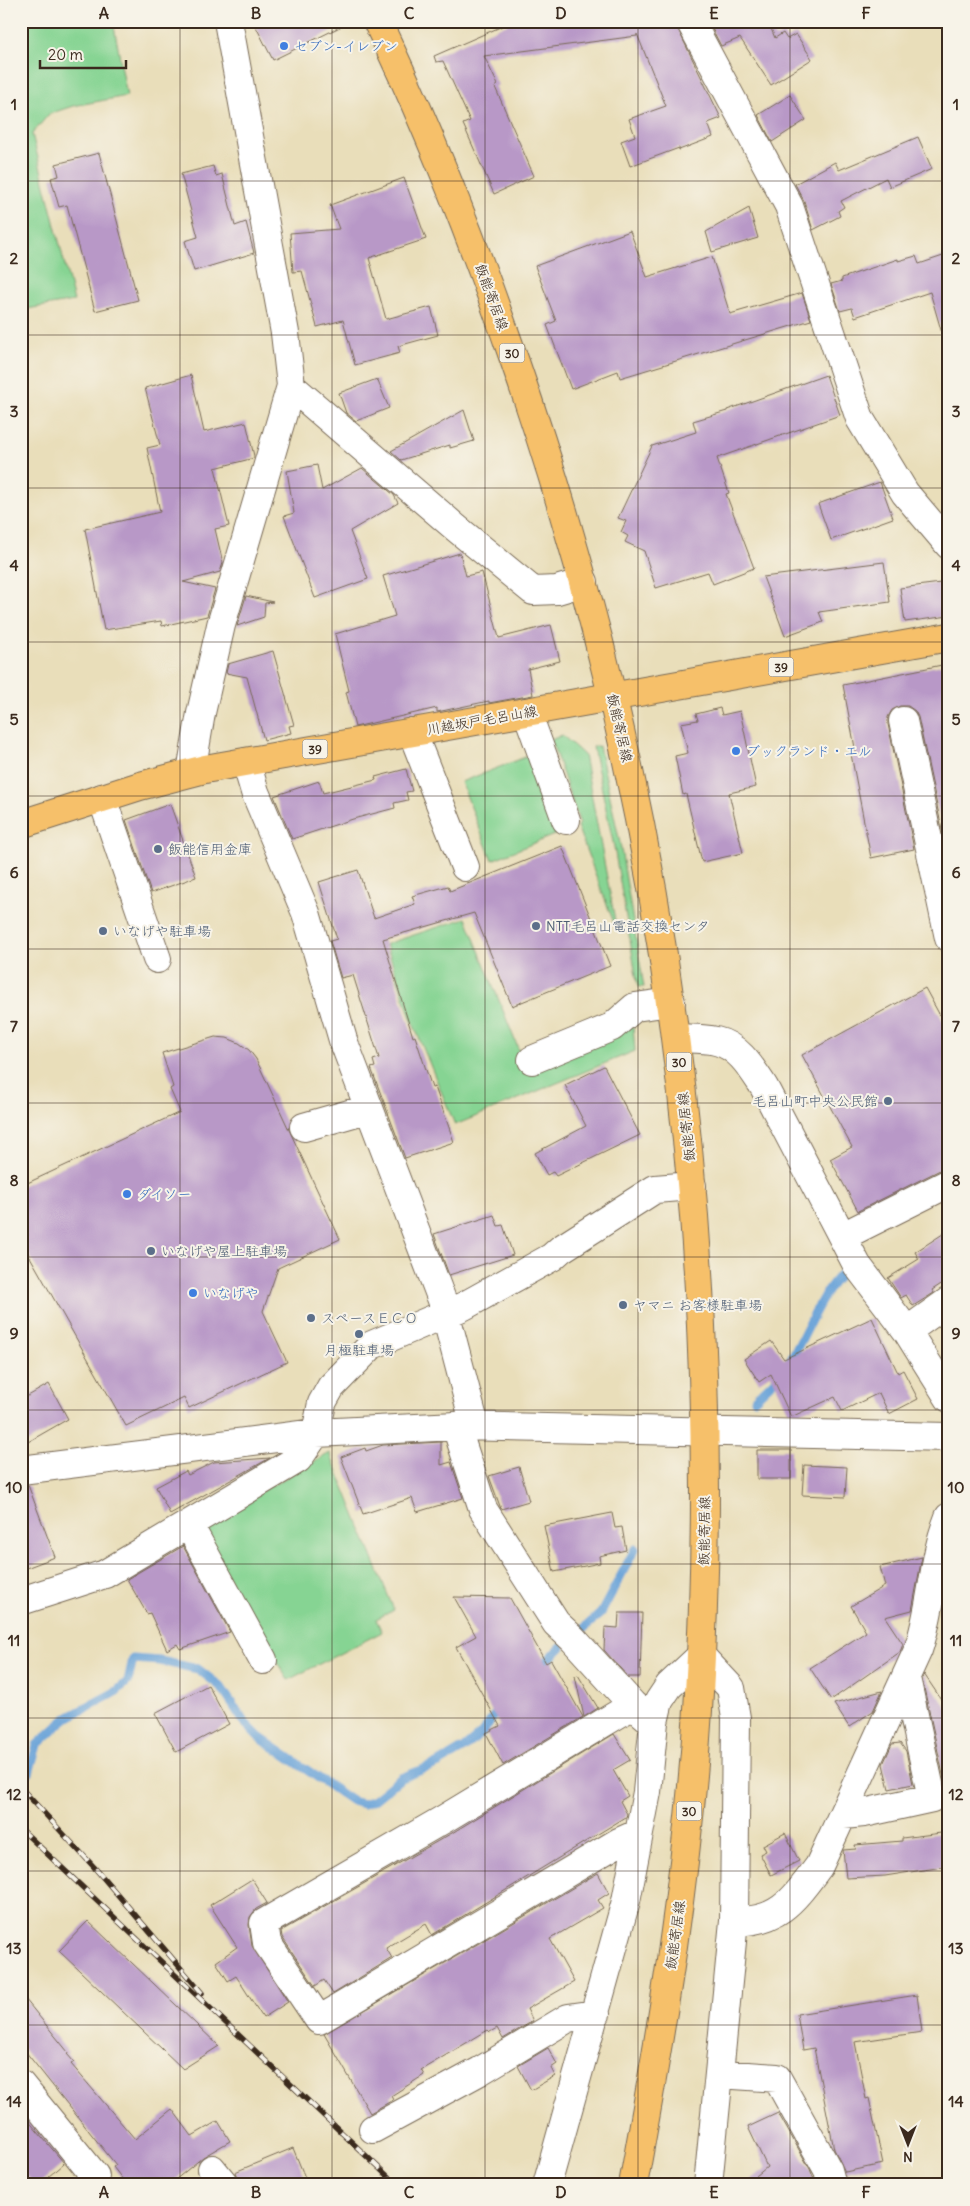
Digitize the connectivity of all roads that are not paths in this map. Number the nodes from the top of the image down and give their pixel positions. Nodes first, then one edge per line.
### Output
1 (228, 21) edge
2 (377, 21) edge
3 (690, 21) edge
4 (291, 386) junction
5 (949, 545) edge
6 (584, 582) junction
7 (949, 637) edge
8 (613, 696) junction
9 (528, 712) junction
10 (903, 721) dead end
11 (412, 732) junction
12 (246, 762) junction
13 (191, 772) junction
14 (102, 798) junction
15 (566, 820) dead end
16 (21, 824) edge
17 (465, 867) dead end
18 (949, 938) edge
19 (157, 959) dead end
20 (671, 1002) junction
21 (676, 1038) junction
22 (532, 1060) dead end
23 (367, 1109) junction
24 (304, 1127) dead end
25 (949, 1183) edge
26 (692, 1186) junction
27 (843, 1236) junction
28 (949, 1301) edge
29 (446, 1314) junction
30 (907, 1331) junction
31 (949, 1398) edge
32 (466, 1426) junction
33 (316, 1433) junction
34 (705, 1433) junction
35 (949, 1438) edge
36 (21, 1470) edge
37 (949, 1517) edge
38 (189, 1525) junction
39 (21, 1601) edge
40 (701, 1656) junction
41 (262, 1660) dead end
42 (906, 1678) junction
43 (633, 1705) junction
44 (654, 1722) junction
45 (843, 1815) junction
46 (639, 1833) junction
47 (734, 1921) junction
48 (596, 2014) junction
49 (718, 2074) junction
50 (21, 2085) edge
51 (373, 2129) dead end
52 (88, 2185) edge
53 (547, 2185) edge
54 (633, 2185) edge
55 (708, 2185) edge
56 (832, 2185) edge

1 - 4 street
2 - 6 main road, 飯能寄居線 / 30
3 - 5 street
4 - 6 street
4 - 13 street
6 - 8 main road, 飯能寄居線 / 30
7 - 8 main road, 川越坂戸毛呂山線 / 39
8 - 9 main road, 川越坂戸毛呂山線 / 39
8 - 20 main road, 飯能寄居線 / 30
9 - 11 main road, 川越坂戸毛呂山線 / 39
9 - 15 street
10 - 18 street
11 - 12 main road, 川越坂戸毛呂山線 / 39
11 - 17 street
12 - 13 main road, 川越坂戸毛呂山線 / 39
12 - 23 street
13 - 14 main road, 川越坂戸毛呂山線 / 39
14 - 16 main road, 川越坂戸毛呂山線 / 39
14 - 19 street
20 - 21 main road, 飯能寄居線 / 30
20 - 22 street
21 - 26 main road, 飯能寄居線 / 30
21 - 27 street
23 - 24 street
23 - 29 street
25 - 27 street
26 - 29 street
26 - 34 main road, 飯能寄居線 / 30
27 - 30 street
28 - 30 street
29 - 32 street
29 - 33 street
30 - 31 street
32 - 33 street
32 - 34 street
32 - 43 street
33 - 36 street
33 - 38 street
34 - 35 street
34 - 40 main road, 飯能寄居線 / 30
37 - 42 street
38 - 39 street
38 - 41 street
40 - 44 street
40 - 47 street
40 - 54 main road, 飯能寄居線 / 30
42 - 45 street
42 - 45 street
43 - 44 street
43 - 46 street
44 - 46 street
45 - 47 street
46 - 48 street
47 - 49 street
48 - 51 street
48 - 53 street
49 - 55 street
49 - 56 street
50 - 52 street

